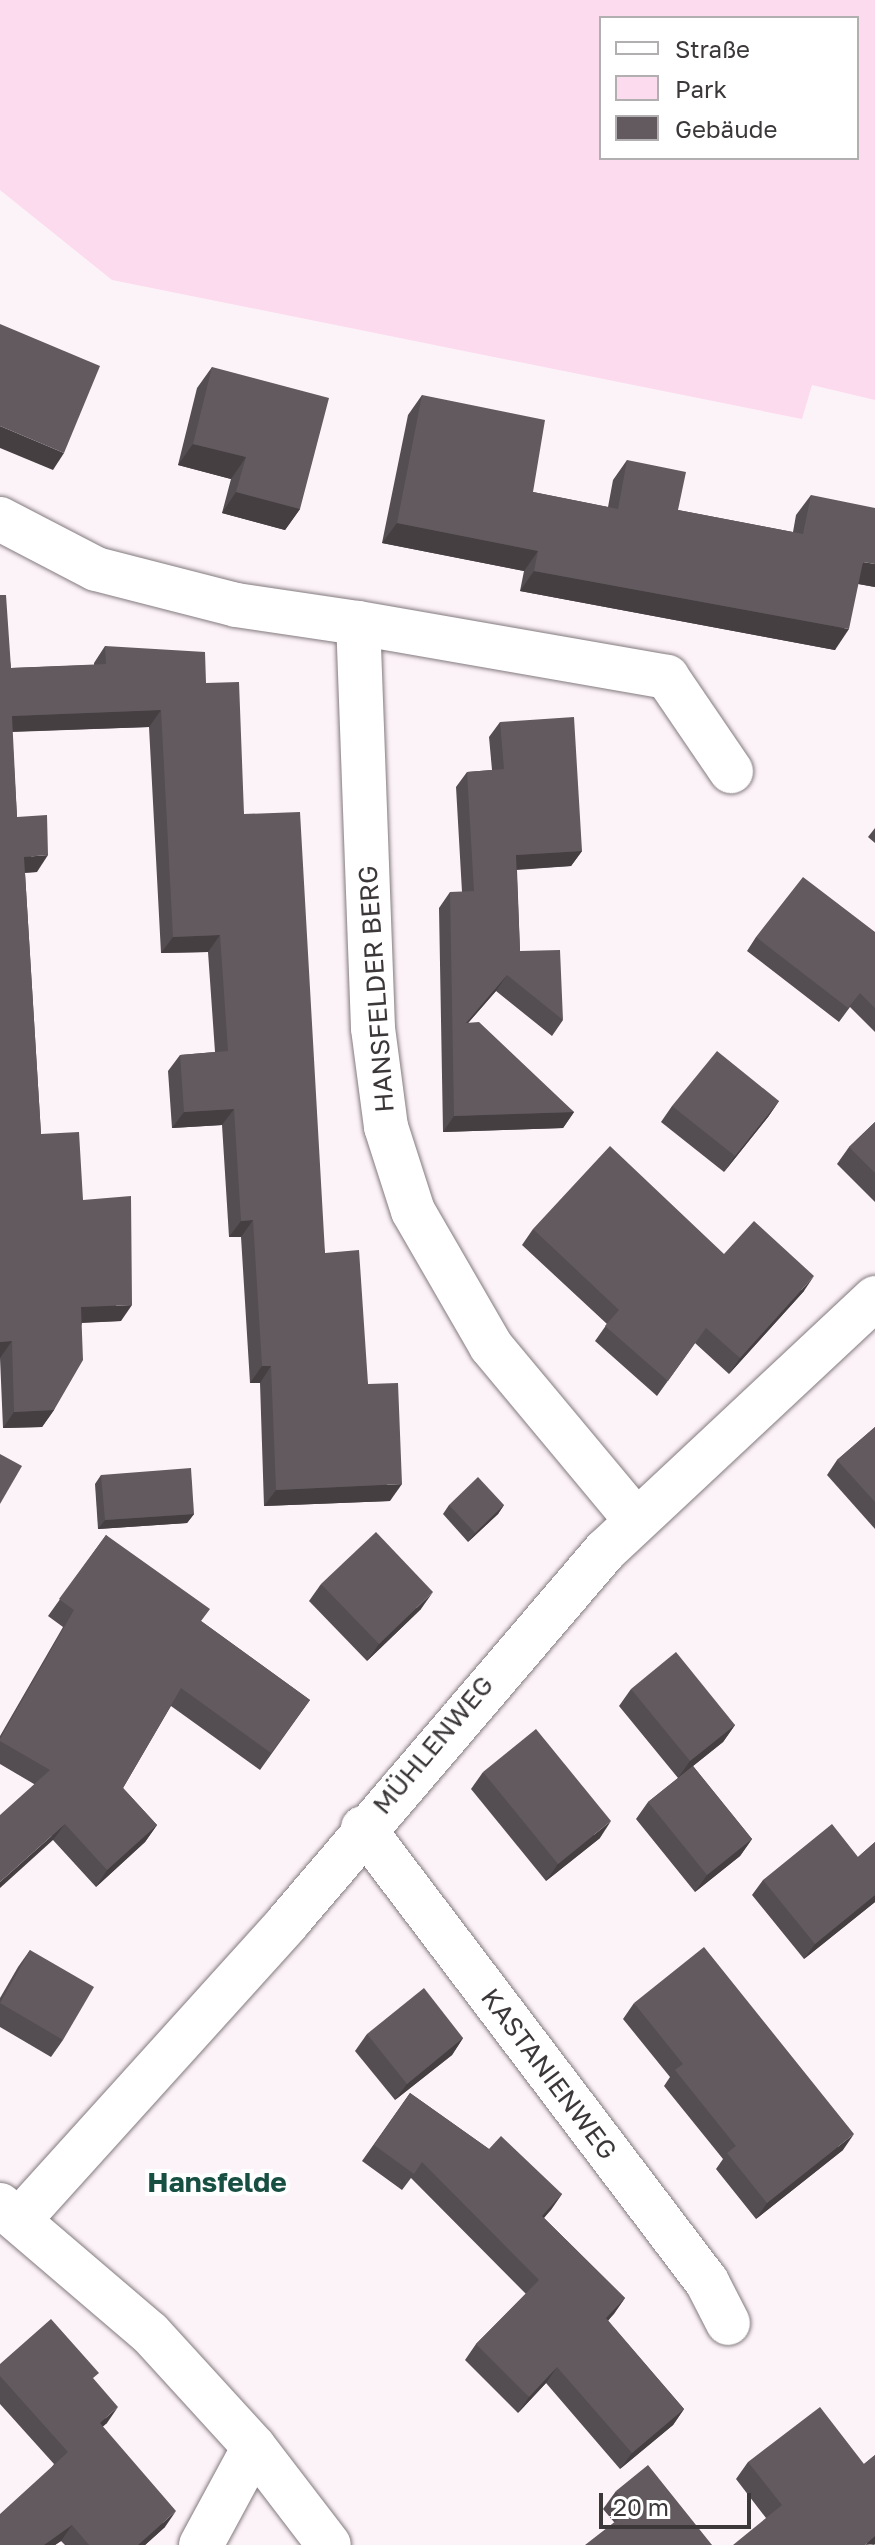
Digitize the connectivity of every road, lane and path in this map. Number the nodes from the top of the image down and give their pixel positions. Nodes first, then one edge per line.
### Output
1 (0, 519) edge
2 (358, 623) junction
3 (731, 771) dead end
4 (875, 1298) edge
5 (635, 1519) junction
6 (363, 1828) junction
7 (10, 2212) edge
8 (728, 2323) dead end
9 (254, 2447) junction
10 (201, 2545) edge
11 (329, 2545) edge

1 - 2 street
2 - 3 street
2 - 5 street, HANSFELDER BERG
4 - 5 street, MÜHLENWEG
5 - 6 street, MÜHLENWEG
6 - 7 street, MÜHLENWEG
6 - 8 street, KASTANIENWEG
7 - 9 street
9 - 10 street
9 - 11 street

